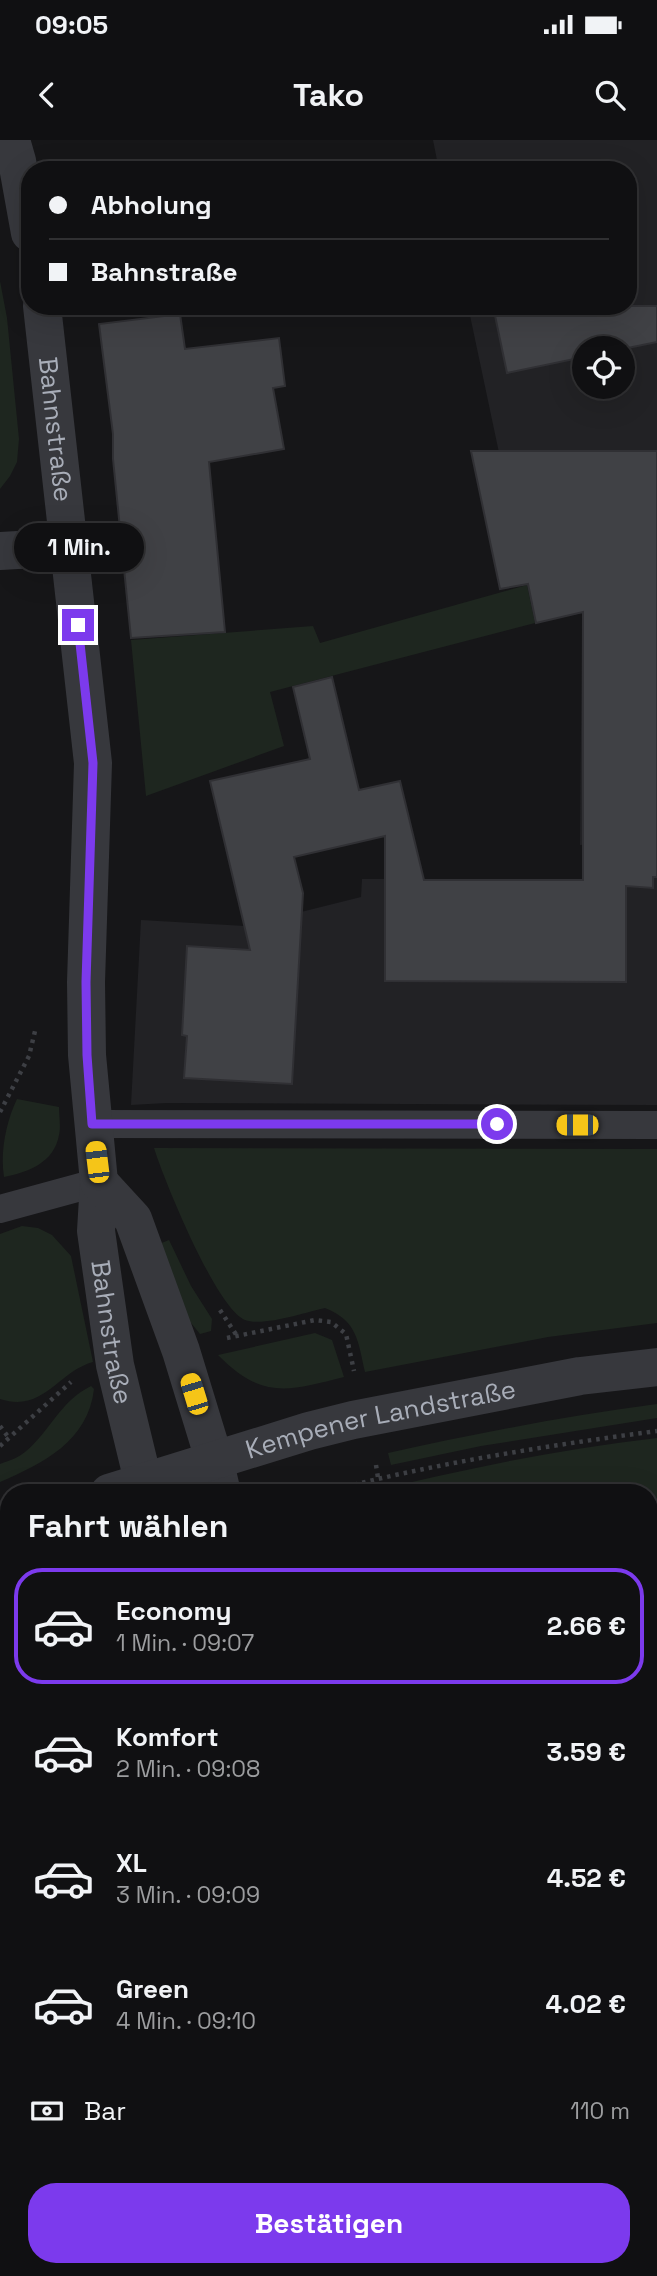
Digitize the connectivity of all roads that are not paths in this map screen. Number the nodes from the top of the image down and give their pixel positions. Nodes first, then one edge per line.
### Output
1 (11, 140) edge
2 (21, 189) edge
3 (44, 315) edge
4 (70, 547) junction
5 (0, 551) edge
6 (92, 1124) junction
7 (657, 1125) edge
8 (99, 1182) junction
9 (0, 1209) edge
10 (657, 1367) edge
11 (218, 1476) edge
12 (132, 1484) edge
13 (166, 1484) edge

1 - 2 street
3 - 4 street, Bahnstraße
4 - 5 street
4 - 6 street, Bahnstraße
6 - 7 lane
6 - 8 street, Bahnstraße
8 - 9 lane
8 - 11 street, Bahnstraße
8 - 12 street, Bahnstraße
10 - 11 street, Kempener Landstraße
11 - 13 street, Kempener Landstraße

